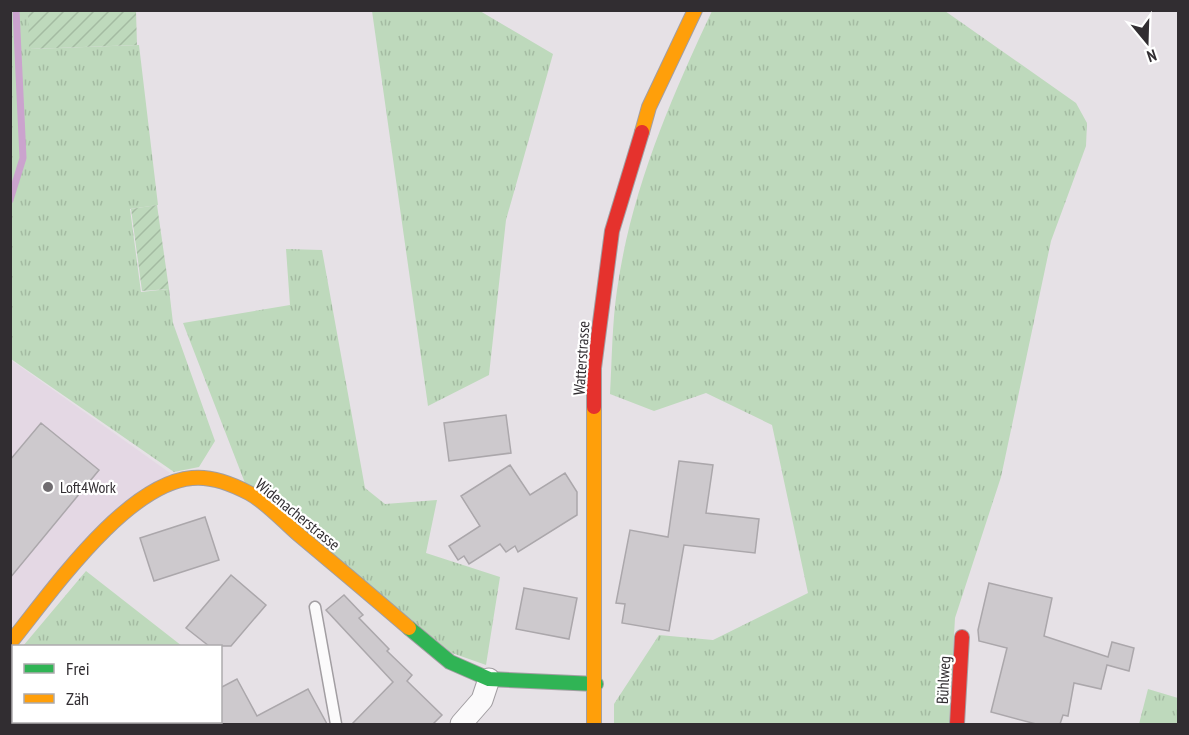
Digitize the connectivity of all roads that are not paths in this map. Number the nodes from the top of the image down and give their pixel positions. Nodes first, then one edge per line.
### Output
1 (695, 10) edge
2 (315, 607) dead end
3 (962, 637) dead end
4 (10, 643) edge
5 (489, 679) junction
6 (596, 684) junction
7 (336, 724) edge
8 (461, 724) edge
9 (594, 724) edge
10 (957, 724) edge

1 - 6 street, Watterstrasse
2 - 7 lane
3 - 10 street, Bühlweg
4 - 5 street, Widenacherstrasse
5 - 6 street, Widenacherstrasse
5 - 8 street
6 - 9 street, Watterstrasse

